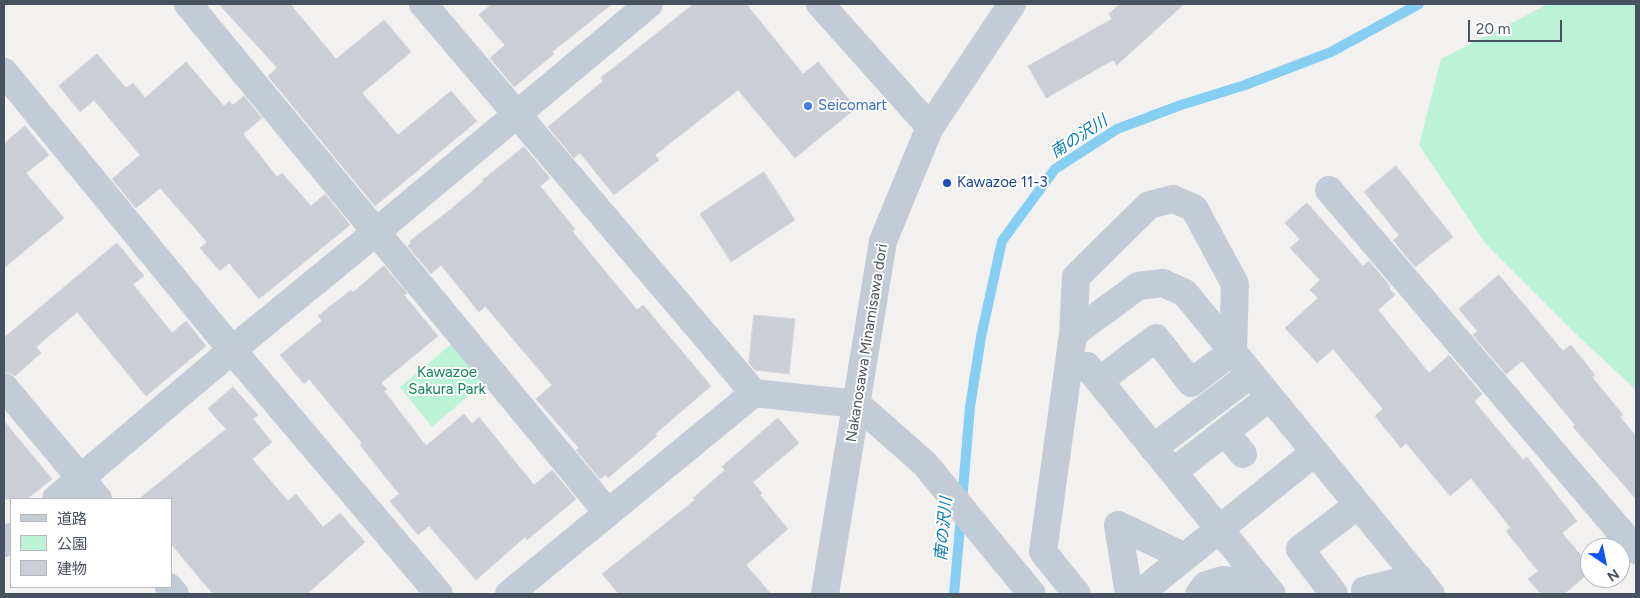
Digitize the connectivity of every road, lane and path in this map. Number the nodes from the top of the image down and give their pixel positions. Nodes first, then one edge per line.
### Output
1 (188, 4) edge
2 (423, 4) edge
3 (649, 4) edge
4 (820, 4) edge
5 (1012, 4) edge
6 (4, 72) edge
7 (517, 114) junction
8 (930, 127) junction
9 (1329, 190) dead end
10 (376, 232) junction
11 (1072, 340) junction
12 (232, 350) junction
13 (1233, 352) junction
14 (1251, 374) junction
15 (1099, 381) junction
16 (4, 387) edge
17 (754, 393) junction
18 (1270, 397) junction
19 (857, 404) junction
20 (1225, 432) junction
21 (1153, 448) junction
22 (1315, 452) junction
23 (1243, 454) dead end
24 (1173, 472) junction
25 (81, 478) junction
26 (57, 498) edge
27 (97, 498) edge
28 (1358, 505) junction
29 (608, 513) junction
30 (1219, 530) junction
31 (1636, 550) edge
32 (1185, 557) junction
33 (1421, 589) edge
34 (1268, 590) edge
35 (439, 594) edge
36 (509, 594) edge
37 (825, 594) edge
38 (1032, 594) edge
39 (1077, 594) edge
40 (1129, 594) edge
41 (1139, 594) edge
42 (1198, 594) edge
43 (1334, 594) edge
44 (1366, 594) edge

1 - 10 street
2 - 7 street
3 - 7 street
4 - 8 street
5 - 8 street, Nakanosawa Minamisawa dori
6 - 12 street
7 - 10 street
7 - 17 street
8 - 19 street, Nakanosawa Minamisawa dori
9 - 31 street
10 - 12 street
10 - 29 street
11 - 13 street
11 - 13 street
11 - 15 street
11 - 39 street
12 - 25 street
12 - 35 street
13 - 14 street
13 - 15 street
14 - 18 street
14 - 21 street
15 - 21 street
16 - 25 street
17 - 19 street
17 - 29 street
18 - 20 street
18 - 22 street
19 - 37 street, Nakanosawa Minamisawa dori
19 - 38 street
20 - 23 street
20 - 24 street
21 - 24 street
22 - 28 street
22 - 30 street
24 - 30 street
25 - 26 street
25 - 27 street
28 - 33 street
28 - 43 street
29 - 36 street
30 - 32 street
30 - 34 street
32 - 40 street
32 - 41 street
33 - 44 street
34 - 42 street

